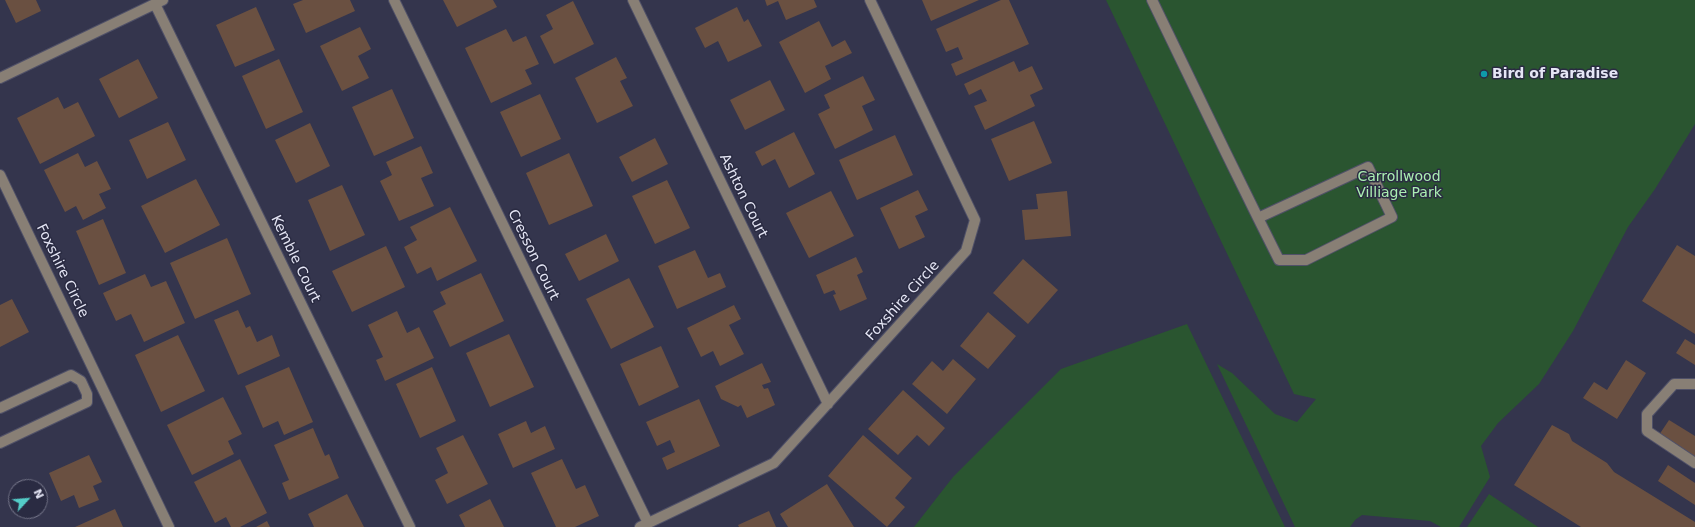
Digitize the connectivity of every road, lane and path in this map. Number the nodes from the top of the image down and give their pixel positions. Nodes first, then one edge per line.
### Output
1 (394, 0) edge
2 (633, 0) edge
3 (870, 0) edge
4 (1152, 0) edge
5 (159, 2) edge
6 (0, 78) edge
7 (0, 175) edge
8 (1258, 218) junction
9 (99, 380) junction
10 (1695, 384) edge
11 (85, 386) junction
12 (828, 404) junction
13 (0, 408) edge
14 (0, 443) edge
15 (1695, 463) edge
16 (644, 525) edge
17 (169, 527) edge
18 (410, 527) edge

1 - 16 street, Cresson Court
2 - 12 street, Ashton Court
3 - 12 street, Foxshire Circle
4 - 8 street
5 - 6 street
5 - 18 street, Kemble Court
7 - 9 street, Foxshire Circle
8 - 8 street
9 - 11 street
9 - 17 street, Foxshire Circle
10 - 15 street
11 - 13 street
11 - 14 street
12 - 16 street, Foxshire Circle

